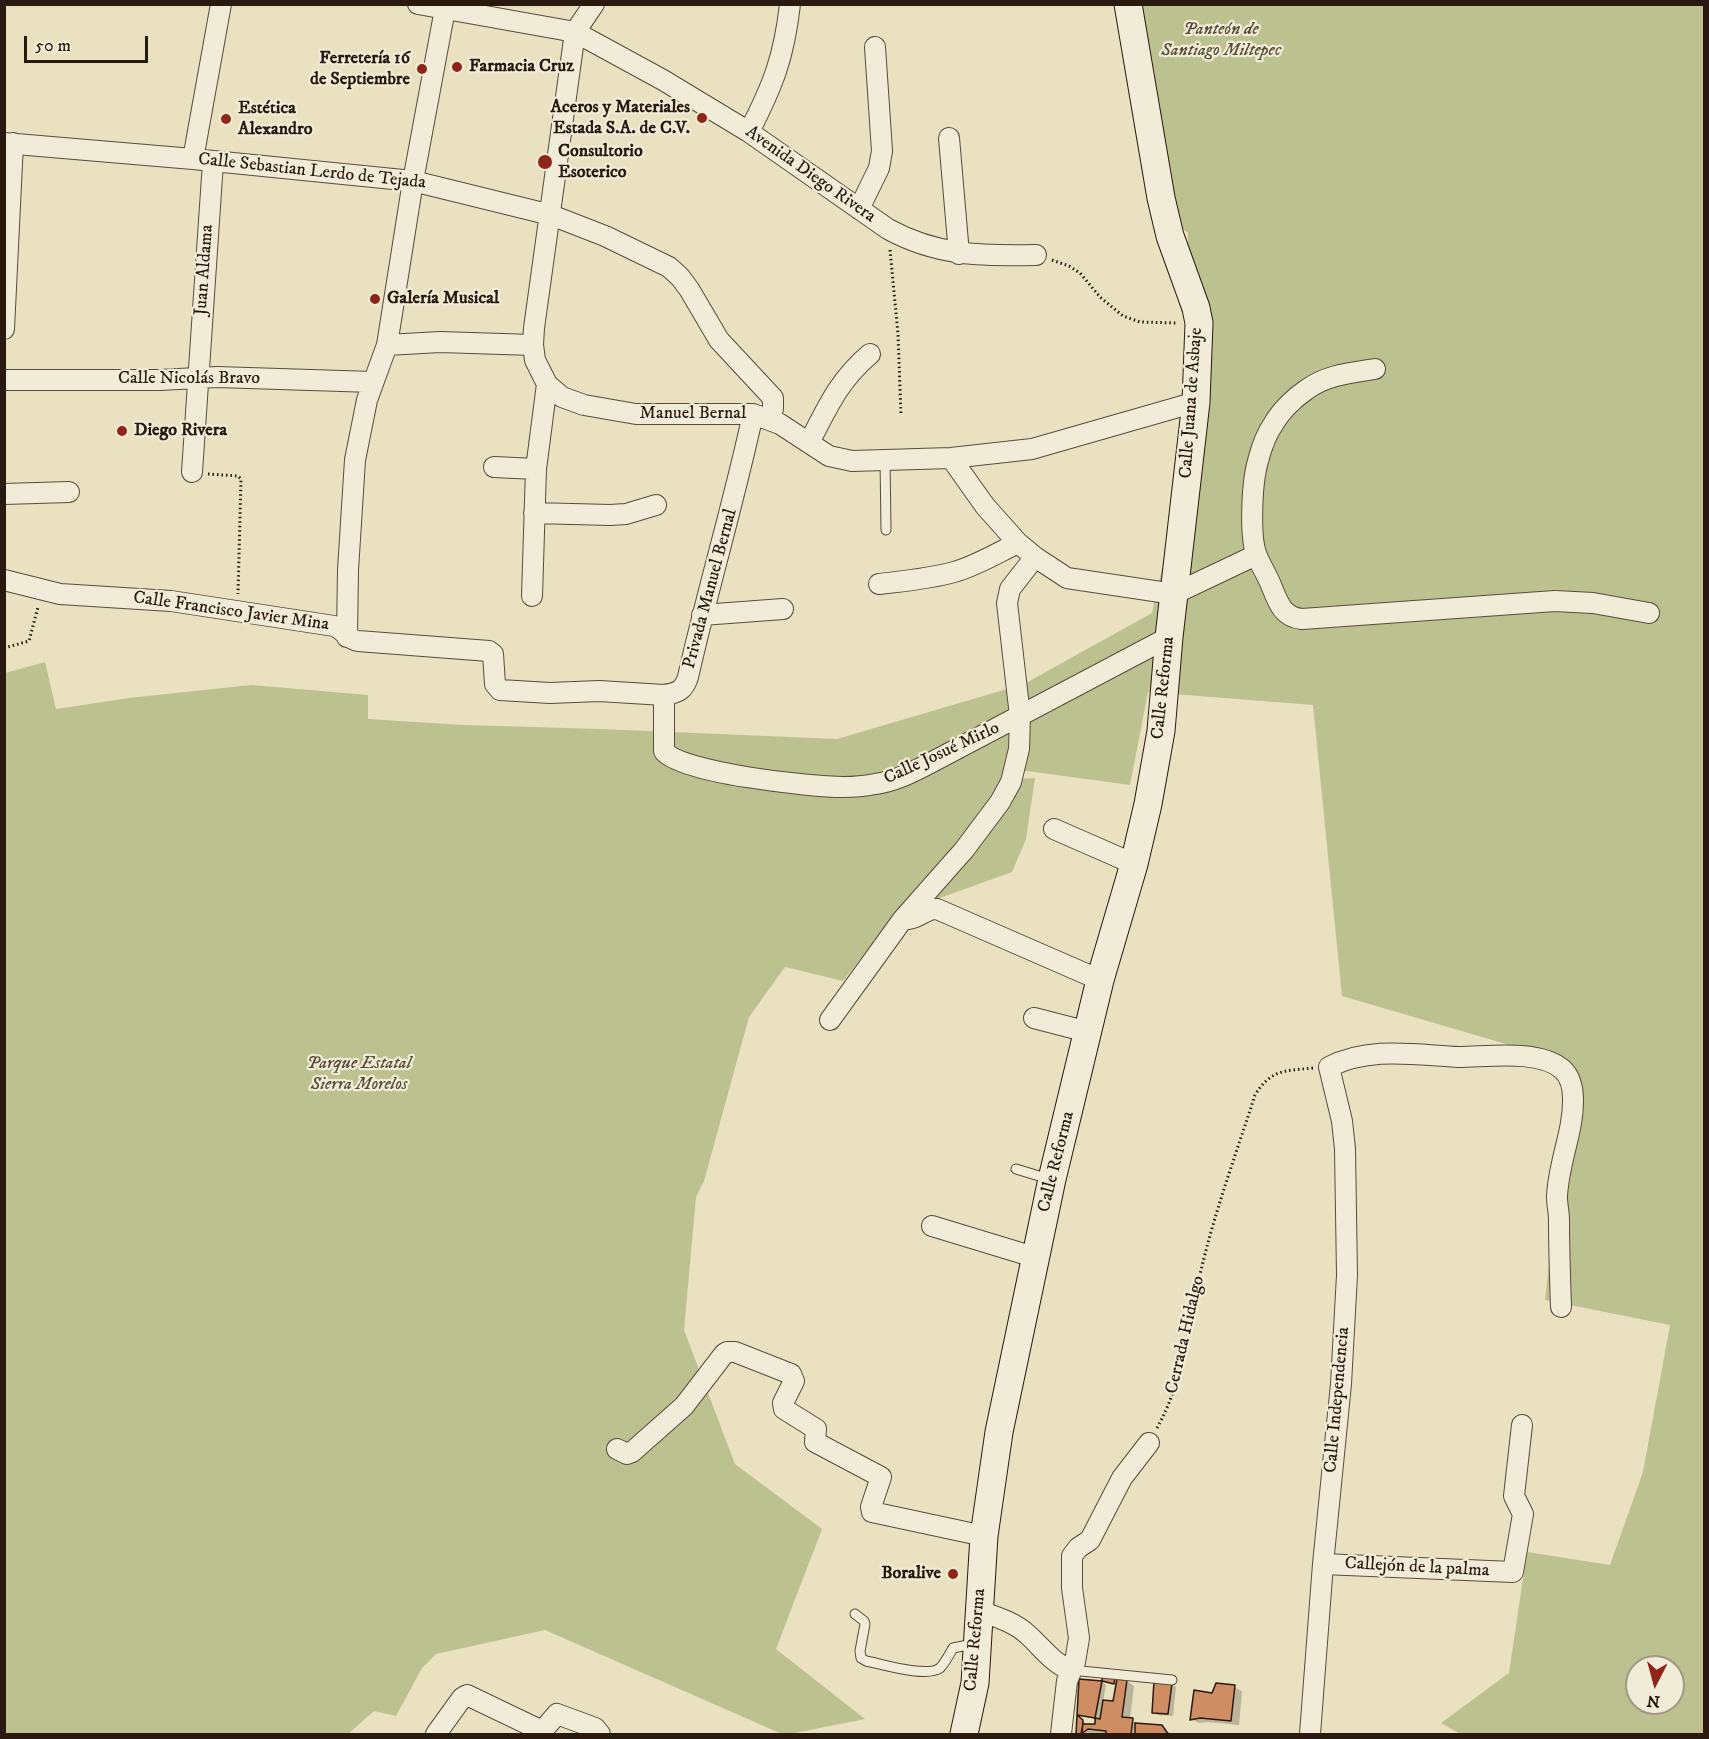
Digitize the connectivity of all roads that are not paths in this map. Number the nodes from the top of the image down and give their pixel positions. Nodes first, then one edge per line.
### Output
1 (221, 4) edge
2 (418, 4) edge
3 (594, 4) edge
4 (790, 4) edge
5 (1128, 4) edge
6 (445, 9) junction
7 (575, 32) junction
8 (875, 47) dead end
9 (749, 132) junction
10 (949, 138) dead end
11 (9, 143) edge
12 (193, 159) junction
13 (213, 162) junction
14 (413, 181) junction
15 (859, 209) junction
16 (551, 215) junction
17 (959, 254) junction
18 (1036, 255) road end
19 (4, 329) edge
20 (387, 345) junction
21 (533, 345) junction
22 (870, 354) dead end
23 (1375, 369) dead end
24 (197, 378) junction
25 (4, 380) edge
26 (373, 382) junction
27 (547, 384) junction
28 (1196, 402) junction
29 (761, 416) junction
30 (809, 442) junction
31 (951, 458) junction
32 (885, 460) junction
33 (494, 468) dead end
34 (536, 469) junction
35 (192, 472) road end
36 (69, 492) dead end
37 (4, 494) edge
38 (656, 505) dead end
39 (534, 513) junction
40 (886, 530) dead end
41 (1018, 543) junction
42 (1256, 555) junction
43 (1035, 557) junction
44 (4, 580) edge
45 (879, 584) dead end
46 (1174, 594) junction
47 (532, 596) dead end
48 (783, 609) dead end
49 (1649, 613) dead end
50 (702, 615) junction
51 (1169, 636) junction
52 (347, 637) junction
53 (664, 694) junction
54 (1020, 716) junction
55 (1054, 829) dead end
56 (1134, 864) junction
57 (903, 919) junction
58 (1100, 980) junction
59 (1034, 1018) dead end
60 (830, 1020) dead end
61 (1088, 1032) junction
62 (1016, 1169) dead end
63 (1052, 1179) junction
64 (932, 1226) dead end
65 (1034, 1257) junction
66 (1561, 1306) dead end
67 (1522, 1425) dead end
68 (1149, 1443) road end
69 (617, 1449) dead end
70 (984, 1536) junction
71 (1323, 1564) junction
72 (980, 1611) junction
73 (855, 1614) dead end
74 (978, 1643) junction
75 (1065, 1667) junction
76 (1172, 1680) dead end
77 (436, 1734) edge
78 (600, 1734) edge
79 (964, 1734) edge
80 (1061, 1734) edge
81 (1310, 1734) edge

1 - 12 street
2 - 6 street, Avenida Diego Rivera
3 - 7 street
4 - 9 street
5 - 28 street, Calle Juana de Asbaje
6 - 7 street, Avenida Diego Rivera
6 - 14 street
7 - 9 street, Avenida Diego Rivera
7 - 16 street
8 - 15 street
9 - 15 street, Avenida Diego Rivera
10 - 17 street
11 - 12 street, Calle Sebastian Lerdo de Tejada
11 - 19 street
12 - 13 street, Calle Sebastian Lerdo de Tejada
13 - 14 street, Calle Sebastian Lerdo de Tejada
13 - 24 street, Juan Aldama
14 - 16 street, Calle Sebastian Lerdo de Tejada
14 - 20 street
15 - 17 street, Avenida Diego Rivera
16 - 21 street
16 - 29 street, Calle Sebastian Lerdo de Tejada
17 - 18 street, Avenida Diego Rivera
20 - 21 street
20 - 26 street
21 - 27 street
22 - 30 street
23 - 42 street
24 - 25 street, Calle Nicolás Bravo
24 - 26 street, Calle Nicolás Bravo
24 - 35 street, Juan Aldama
26 - 52 street
27 - 29 street, Manuel Bernal
27 - 34 street
28 - 31 street, Manuel Bernal
28 - 46 street, Calle Juana de Asbaje
29 - 30 street, Manuel Bernal
29 - 50 street, Privada Manuel Bernal
30 - 32 street, Manuel Bernal
31 - 32 street, Manuel Bernal
31 - 41 street
32 - 40 lane
33 - 34 street
34 - 39 street
36 - 37 street
38 - 39 street
39 - 47 street
41 - 43 street
41 - 45 street
42 - 46 street
42 - 49 street
43 - 46 street
43 - 54 street
44 - 52 street, Calle Francisco Javier Mina
46 - 51 street, Calle Reforma
48 - 50 street
50 - 53 street, Privada Manuel Bernal
51 - 54 street, Calle Josué Mirlo
51 - 56 street, Calle Reforma
52 - 53 street, Calle Francisco Javier Mina
53 - 54 street, Calle Josué Mirlo
54 - 57 street
55 - 56 street
56 - 58 street, Calle Reforma
57 - 58 street
57 - 60 street
58 - 61 street, Calle Reforma
59 - 61 street
61 - 63 street, Calle Reforma
62 - 63 lane
63 - 65 street, Calle Reforma
64 - 65 street
65 - 70 street, Calle Reforma
66 - 71 street, Calle Independencia
67 - 71 street, Callejón de la palma
68 - 75 street
69 - 70 street
70 - 72 street, Calle Reforma
71 - 81 street, Calle Independencia
72 - 74 street, Calle Reforma
72 - 75 street
73 - 74 lane
74 - 79 street, Calle Reforma
75 - 76 lane
75 - 80 street
77 - 78 street

